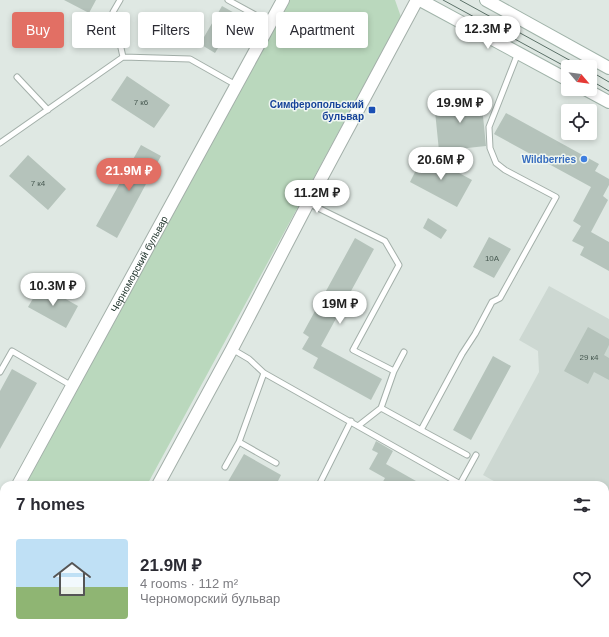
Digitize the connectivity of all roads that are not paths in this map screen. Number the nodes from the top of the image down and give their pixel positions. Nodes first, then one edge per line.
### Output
1 (120, 0) edge
2 (228, 0) edge
3 (283, 0) edge
4 (418, 0) edge
5 (486, 0) edge
6 (270, 23) junction
7 (519, 53) junction
8 (123, 57) junction
9 (609, 68) edge
10 (561, 76) edge
11 (17, 78) dead end
12 (236, 85) junction
13 (597, 96) edge
14 (609, 102) edge
15 (48, 110) junction
16 (0, 143) edge
17 (308, 204) junction
18 (232, 349) junction
19 (404, 352) dead end
20 (394, 371) junction
21 (0, 372) edge
22 (264, 373) junction
23 (72, 386) junction
24 (381, 408) junction
25 (351, 422) junction
26 (358, 426) junction
27 (421, 430) junction
28 (239, 442) junction
29 (476, 454) dead end
30 (467, 455) dead end
31 (276, 463) dead end
32 (224, 467) dead end
33 (20, 481) edge
34 (160, 481) edge
35 (321, 481) edge
36 (454, 481) edge
37 (463, 481) edge

1 - 8 lane
2 - 6 lane
3 - 6 street, Черноморский бульвар
4 - 7 street
4 - 17 street
5 - 9 street
6 - 12 street, Черноморский бульвар
7 - 10 street
7 - 27 lane
8 - 12 lane
8 - 15 lane
11 - 15 lane
12 - 23 street, Черноморский бульвар
13 - 14 street
15 - 16 lane
17 - 18 street
17 - 20 lane
18 - 22 lane
18 - 34 street
19 - 20 lane
20 - 24 lane
21 - 23 lane
22 - 25 lane
22 - 28 lane
23 - 33 street, Черноморский бульвар
24 - 26 lane
24 - 27 lane
25 - 26 lane
25 - 35 lane
26 - 36 lane
27 - 30 lane
28 - 31 lane
28 - 32 lane
29 - 37 lane

